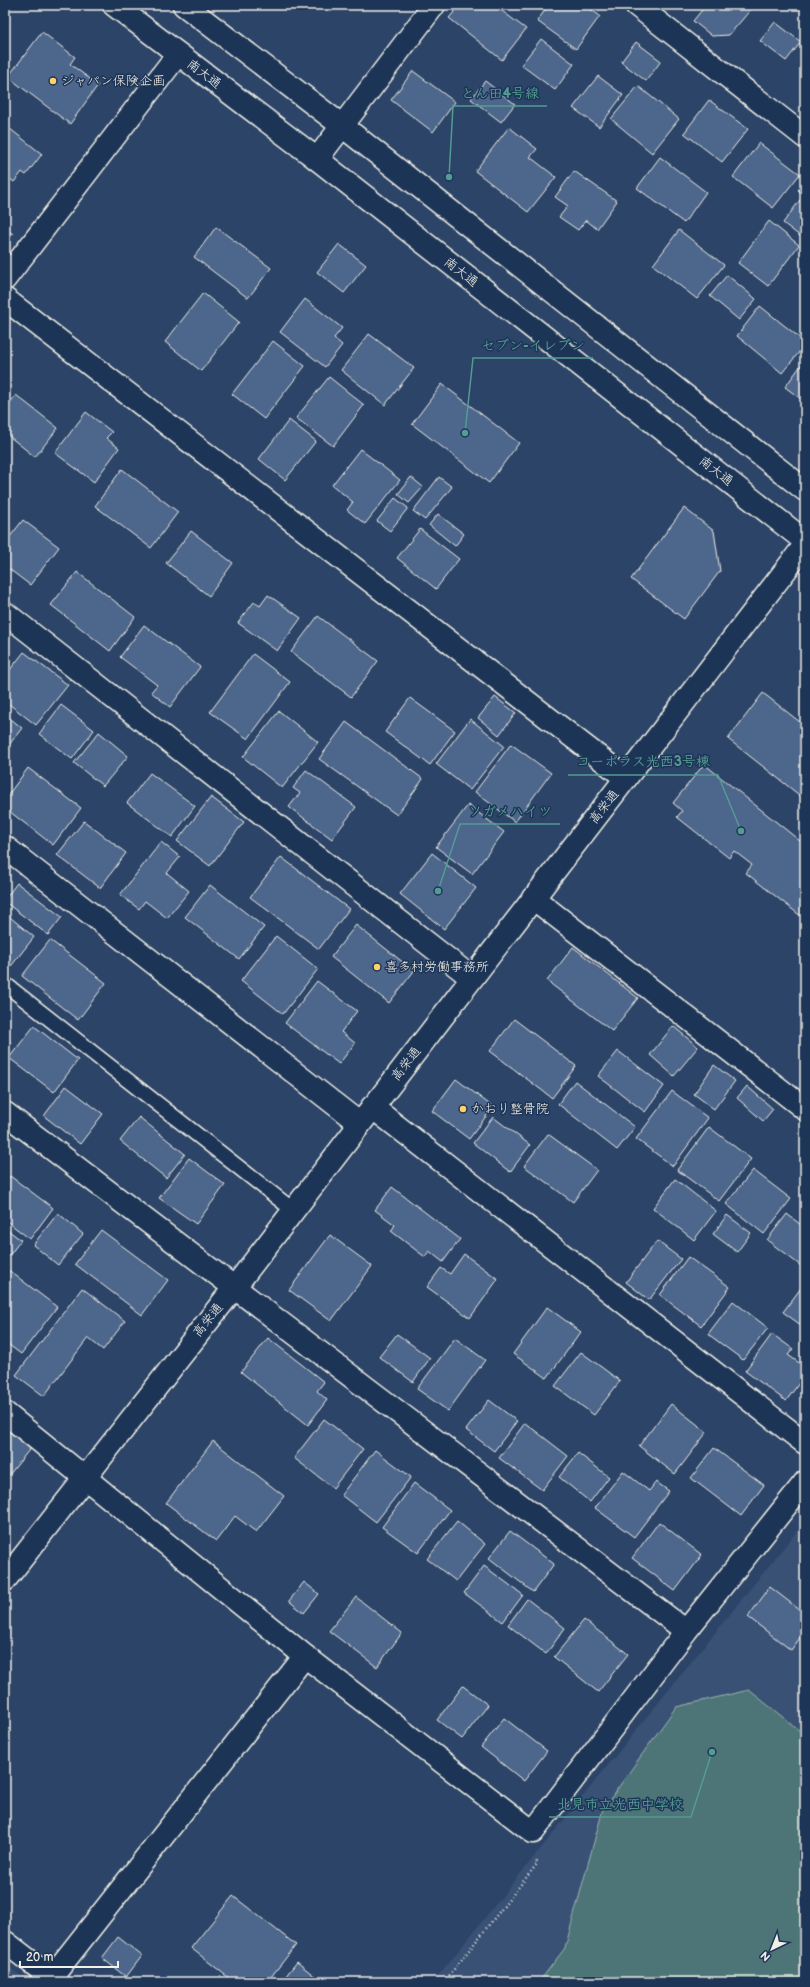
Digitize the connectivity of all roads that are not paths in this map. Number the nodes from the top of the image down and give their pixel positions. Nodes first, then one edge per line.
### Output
1 (114, 5) edge
2 (184, 5) edge
3 (434, 5) edge
4 (636, 5) edge
5 (178, 54) junction
6 (342, 125) junction
7 (805, 137) edge
8 (317, 159) junction
9 (5, 279) edge
10 (5, 299) edge
11 (805, 490) edge
12 (805, 541) edge
13 (805, 545) edge
14 (5, 614) edge
15 (626, 778) junction
16 (5, 847) edge
17 (534, 898) junction
18 (472, 978) junction
19 (5, 984) edge
20 (805, 1109) edge
21 (5, 1113) edge
22 (365, 1115) junction
23 (293, 1210) junction
24 (234, 1288) junction
25 (5, 1412) edge
26 (805, 1443) edge
27 (85, 1477) junction
28 (805, 1482) edge
29 (5, 1580) edge
30 (686, 1631) junction
31 (305, 1656) junction
32 (5, 1942) edge
33 (54, 1980) edge

1 - 5 street, 南大通
2 - 6 street
3 - 6 street
4 - 7 street
5 - 8 street, 南大通
5 - 9 street
6 - 8 street
6 - 11 street
8 - 12 street, 南大通
10 - 15 street
13 - 15 street, 高栄通
14 - 18 street
15 - 17 street, 高栄通
16 - 22 street
17 - 18 street, 高栄通
17 - 20 street
18 - 22 street, 高栄通
19 - 23 lane
21 - 24 street
22 - 23 street, 高栄通
22 - 26 street
23 - 24 street, 高栄通
24 - 27 street, 高栄通
24 - 30 street
25 - 27 street
27 - 29 street, 高栄通
27 - 31 street
28 - 30 street
30 - 31 street
31 - 33 street
32 - 33 street

